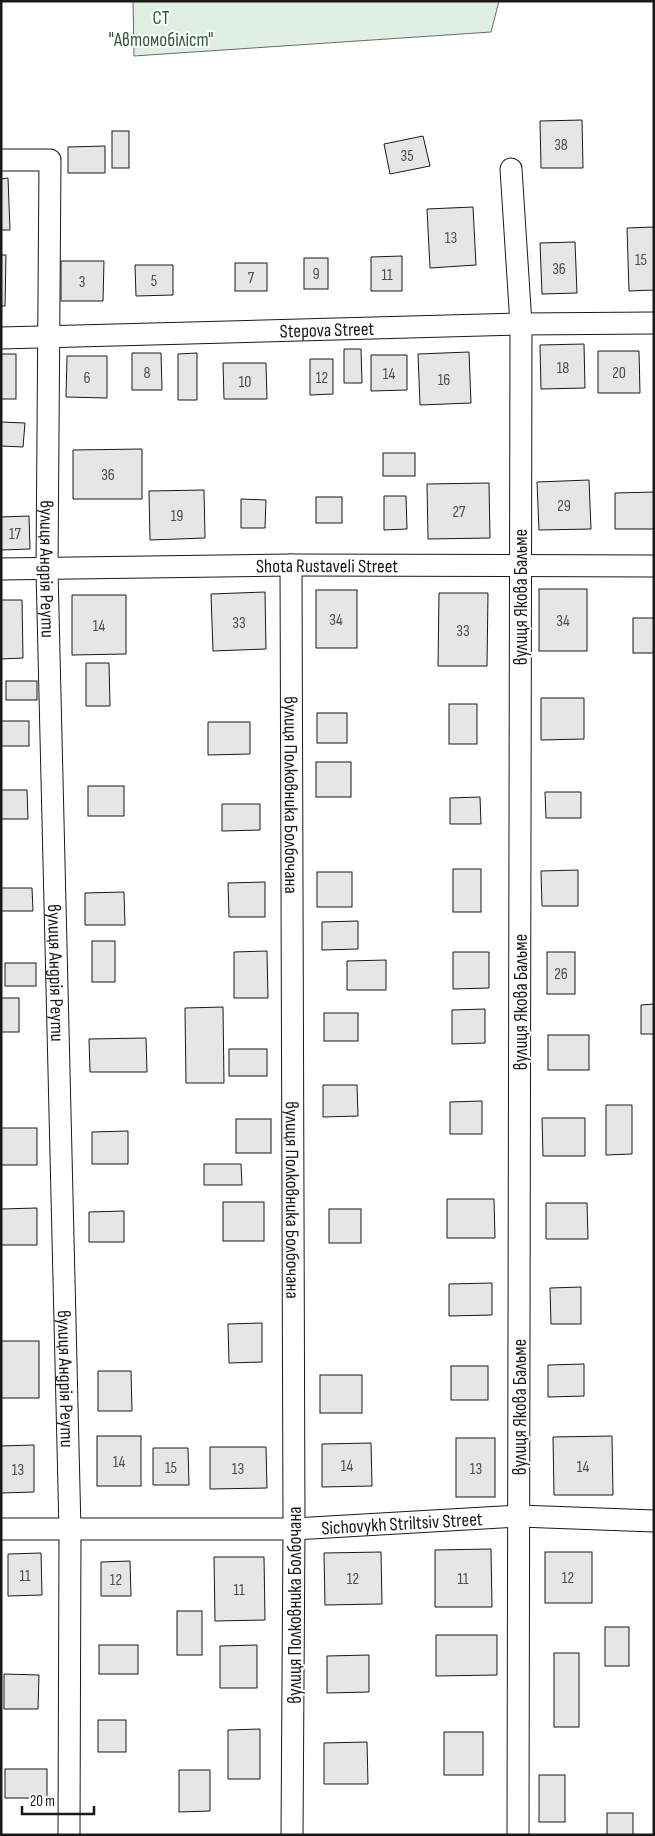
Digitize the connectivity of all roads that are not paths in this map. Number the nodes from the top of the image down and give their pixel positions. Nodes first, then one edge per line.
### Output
1 (1, 160) edge
2 (511, 170) dead end
3 (654, 323) edge
4 (521, 324) junction
5 (50, 337) junction
6 (1, 338) edge
7 (520, 564) junction
8 (292, 565) junction
9 (654, 566) edge
10 (1, 569) edge
11 (46, 570) junction
12 (519, 1516) junction
13 (654, 1521) edge
14 (1, 1529) edge
15 (294, 1529) junction
16 (70, 1530) junction
17 (69, 1835) edge
18 (292, 1835) edge
19 (518, 1835) edge

1 - 5 street, вулиця Андрія Реути
2 - 4 street, вулиця Якова Бальме
3 - 4 street, Stepova Street
4 - 5 street, Stepova Street
4 - 7 street, вулиця Якова Бальме
5 - 6 street, Stepova Street
5 - 11 street, вулиця Андрія Реути
7 - 8 street, Shota Rustaveli Street
7 - 9 street, Shota Rustaveli Street
7 - 12 street, вулиця Якова Бальме
8 - 11 street, Shota Rustaveli Street
8 - 15 street, вулиця Полковника Болбочана
10 - 11 street, Shota Rustaveli Street
11 - 16 street, вулиця Андрія Реути
12 - 13 street, Sichovykh Striltsiv Street
12 - 15 street, Sichovykh Striltsiv Street
12 - 19 street, вулиця Якова Бальме
14 - 16 street, Sichovykh Striltsiv Street
15 - 16 street, Sichovykh Striltsiv Street
15 - 18 street, вулиця Полковника Болбочана
16 - 17 street, вулиця Андрія Реути

